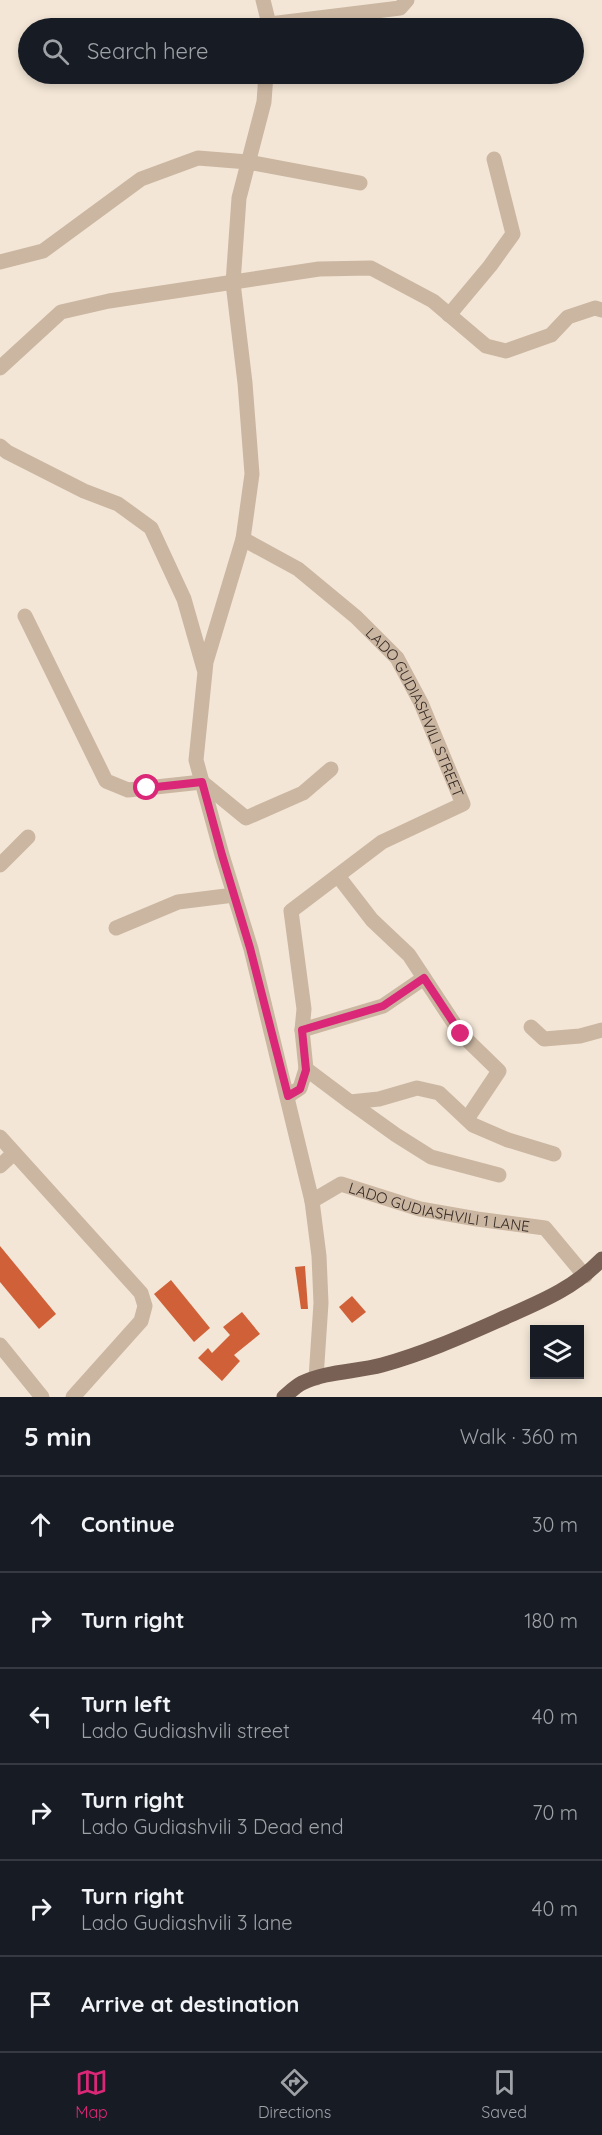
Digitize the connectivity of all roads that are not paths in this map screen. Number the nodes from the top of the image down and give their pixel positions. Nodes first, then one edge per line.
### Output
1 (263, 0) edge
2 (407, 0) edge
3 (268, 18) edge
4 (328, 18) edge
5 (265, 84) edge
6 (494, 159) dead end
7 (248, 162) junction
8 (360, 183) dead end
9 (0, 262) edge
10 (233, 283) junction
11 (602, 310) edge
12 (449, 315) junction
13 (0, 368) edge
14 (0, 446) edge
15 (243, 539) junction
16 (25, 616) dead end
17 (205, 672) junction
18 (331, 769) dead end
19 (202, 782) junction
20 (28, 837) dead end
21 (0, 864) edge
22 (338, 876) junction
23 (234, 895) junction
24 (116, 928) dead end
25 (424, 978) junction
26 (531, 1027) dead end
27 (302, 1030) junction
28 (602, 1030) edge
29 (306, 1070) junction
30 (288, 1096) junction
31 (350, 1102) junction
32 (467, 1119) junction
33 (0, 1137) edge
34 (14, 1153) junction
35 (554, 1154) dead end
36 (0, 1166) edge
37 (499, 1175) dead end
38 (312, 1201) junction
39 (602, 1258) edge
40 (585, 1276) junction
41 (0, 1345) edge
42 (316, 1378) junction
43 (42, 1397) edge
44 (73, 1397) edge
45 (284, 1397) edge

1 - 3 street
2 - 4 street
5 - 7 street
6 - 12 street
7 - 8 street
7 - 9 street
7 - 10 street
10 - 12 street
10 - 13 street
10 - 15 street
11 - 12 street
14 - 17 street
15 - 17 street
15 - 22 street, LADO GUDIASHVILI STREET
16 - 19 street
17 - 19 street
18 - 19 street
19 - 23 street
20 - 21 street
22 - 25 street
22 - 27 street, LADO GUDIASHVILI STREET
23 - 24 street
23 - 30 street
25 - 27 street
25 - 32 street
26 - 28 street
27 - 29 street, LADO GUDIASHVILI STREET
29 - 30 street
29 - 31 street
30 - 38 street
31 - 32 street
31 - 37 street
32 - 35 street
33 - 34 street
34 - 36 street
34 - 44 street
38 - 40 street, LADO GUDIASHVILI 1 LANE
38 - 42 street
39 - 40 main road
40 - 42 main road
41 - 43 street
42 - 45 main road

